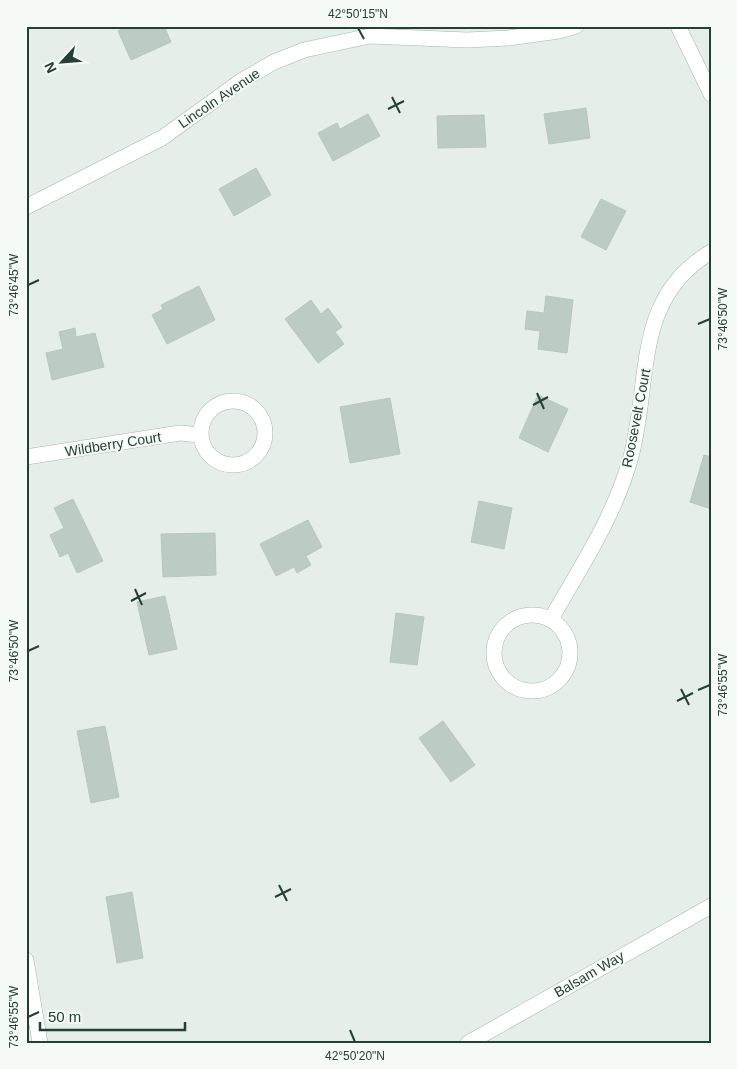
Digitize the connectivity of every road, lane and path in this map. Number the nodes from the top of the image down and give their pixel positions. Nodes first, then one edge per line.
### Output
1 (576, 26) edge
2 (678, 26) edge
3 (711, 94) edge
4 (26, 207) edge
5 (711, 252) edge
6 (200, 435) junction
7 (26, 457) edge
8 (551, 619) junction
9 (711, 906) edge
10 (26, 960) edge
11 (40, 1043) edge
12 (468, 1043) edge

1 - 4 street, Lincoln Avenue
2 - 3 street
5 - 8 street, Roosevelt Court
6 - 6 street
6 - 7 street, Wildberry Court
8 - 8 street
9 - 12 street, Balsam Way
10 - 11 street

